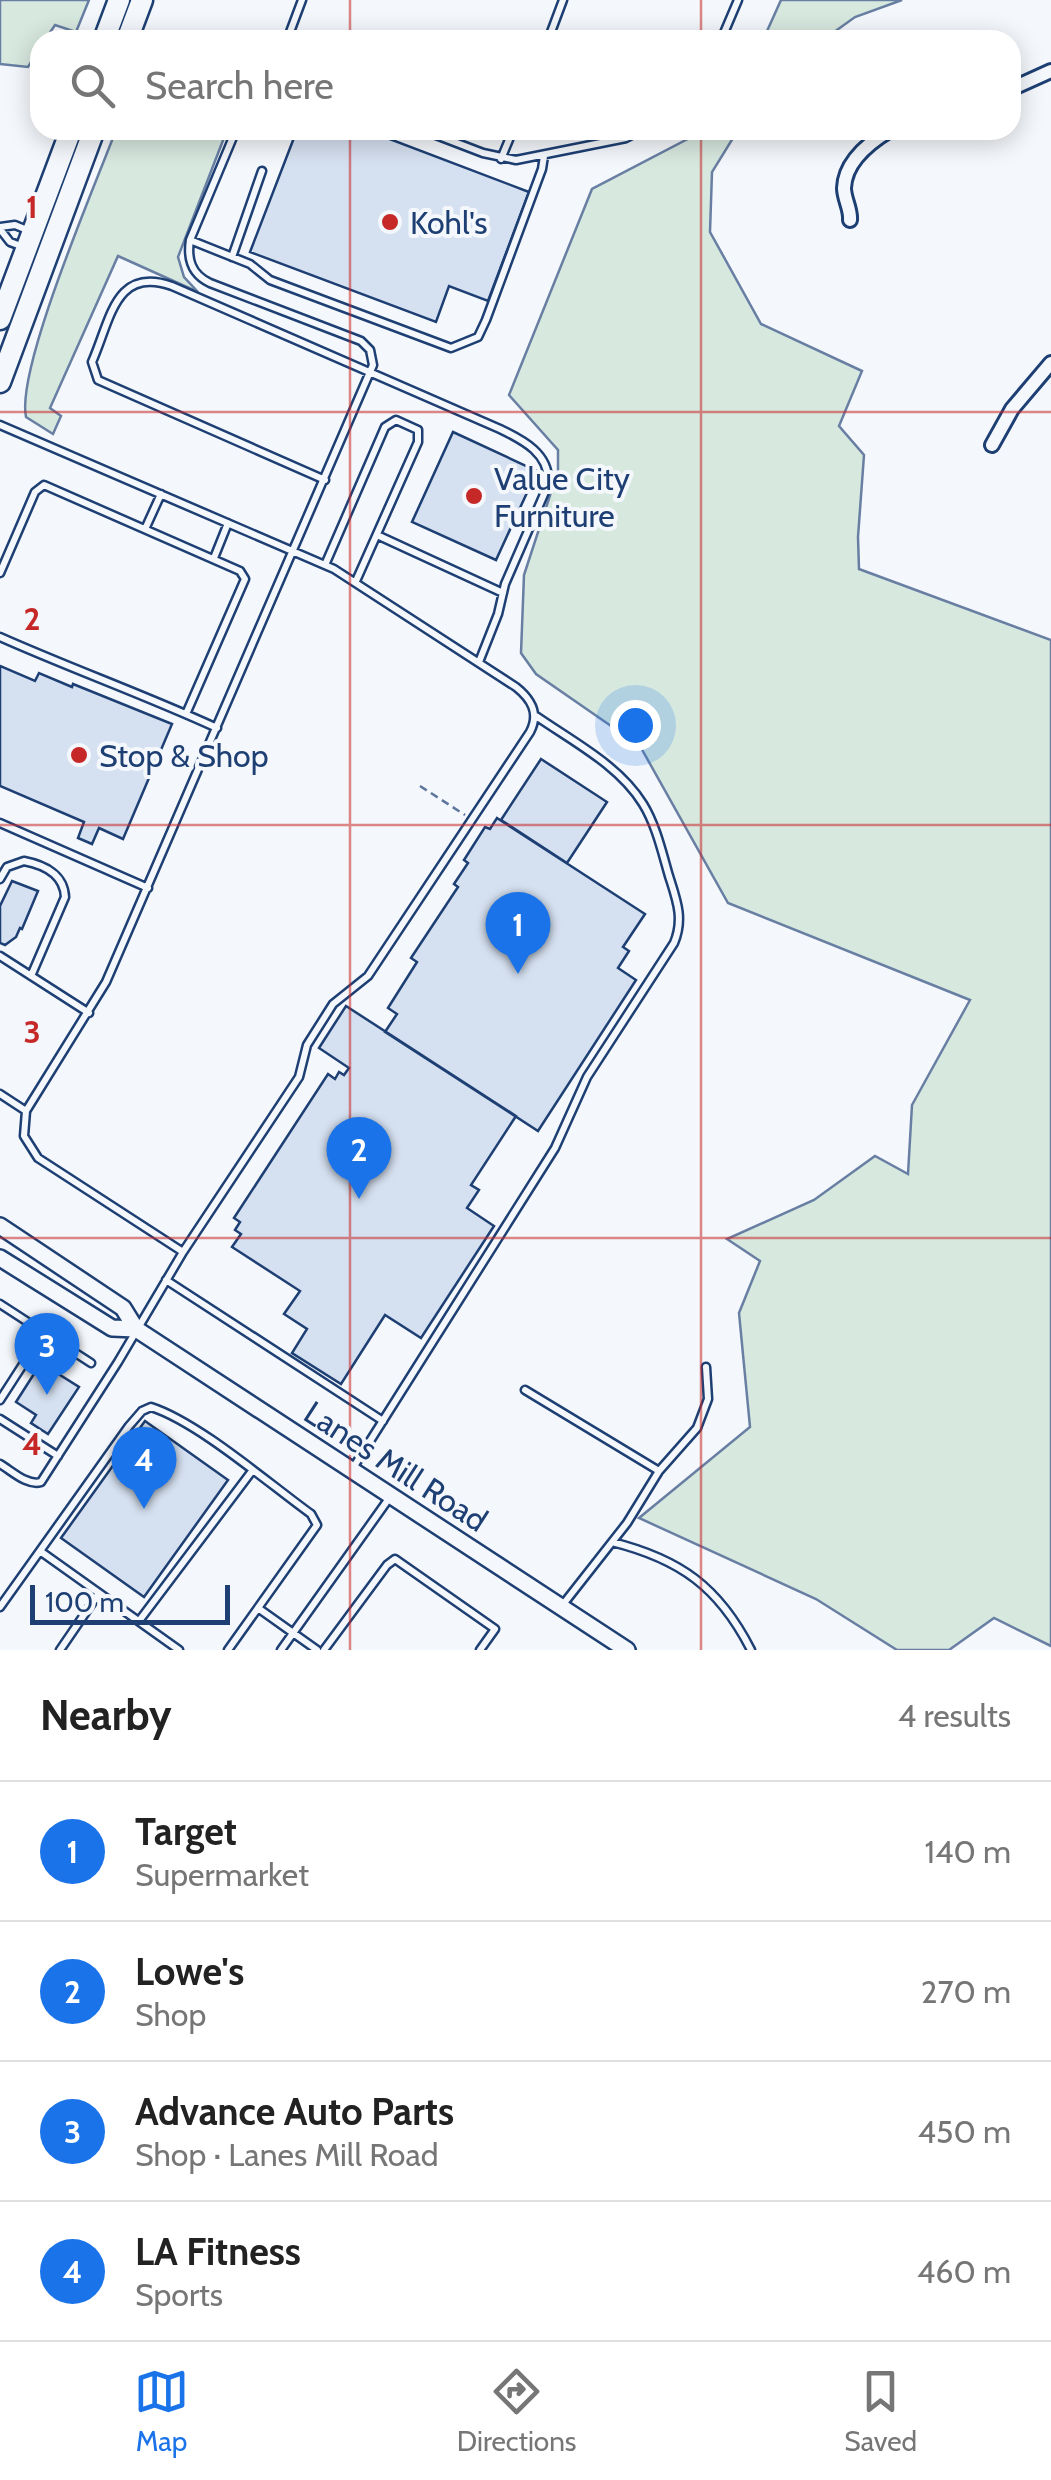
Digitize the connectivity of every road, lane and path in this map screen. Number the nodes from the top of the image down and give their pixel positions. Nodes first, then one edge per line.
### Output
1 (119, 0) edge
2 (142, 0) edge
3 (302, 0) edge
4 (562, 0) edge
5 (738, 0) edge
6 (108, 30) edge
7 (132, 30) edge
8 (291, 30) edge
9 (552, 30) edge
10 (725, 30) edge
11 (1051, 71) edge
12 (1021, 84) edge
13 (67, 140) edge
14 (90, 140) edge
15 (232, 140) edge
16 (450, 140) edge
17 (509, 140) edge
18 (617, 140) edge
19 (876, 140) edge
20 (544, 156) junction
21 (501, 158) junction
22 (262, 171) dead end
23 (850, 220) dead end
24 (0, 228) edge
25 (30, 240) junction
26 (190, 240) junction
27 (232, 257) junction
28 (0, 319) edge
29 (1051, 363) edge
30 (370, 375) junction
31 (0, 382) edge
32 (0, 425) edge
33 (992, 444) dead end
34 (325, 480) junction
35 (160, 494) junction
36 (228, 523) junction
37 (146, 528) junction
38 (377, 535) junction
39 (294, 552) junction
40 (214, 558) junction
41 (324, 565) junction
42 (0, 574) edge
43 (356, 581) junction
44 (503, 593) junction
45 (0, 637) edge
46 (479, 662) junction
47 (186, 714) junction
48 (536, 716) junction
49 (217, 728) junction
50 (420, 786) dead end
51 (470, 822) junction
52 (0, 823) edge
53 (0, 879) edge
54 (148, 888) junction
55 (0, 956) edge
56 (31, 976) junction
57 (89, 1013) junction
58 (0, 1094) edge
59 (26, 1111) junction
60 (0, 1226) edge
61 (182, 1252) junction
62 (0, 1258) edge
63 (166, 1280) junction
64 (0, 1304) edge
65 (136, 1328) junction
66 (44, 1332) junction
67 (92, 1363) dead end
68 (706, 1367) dead end
69 (3, 1388) edge
70 (524, 1390) dead end
71 (0, 1400) edge
72 (0, 1418) edge
73 (382, 1421) junction
74 (58, 1456) junction
75 (0, 1464) edge
76 (352, 1470) junction
77 (252, 1471) junction
78 (659, 1472) junction
79 (391, 1496) junction
80 (612, 1542) junction
81 (40, 1551) junction
82 (99, 1593) junction
83 (0, 1606) edge
84 (561, 1607) junction
85 (258, 1608) junction
86 (139, 1622) junction
87 (294, 1634) junction
88 (60, 1650) edge
89 (179, 1650) edge
90 (228, 1650) edge
91 (281, 1650) edge
92 (321, 1650) edge
93 (480, 1650) edge
94 (627, 1650) edge
95 (752, 1650) edge

1 - 6 highway
2 - 7 highway
3 - 8 lane
4 - 9 lane
5 - 10 lane
11 - 12 street
13 - 25 highway
14 - 31 highway
15 - 26 lane
16 - 21 lane
17 - 21 lane
18 - 20 lane
19 - 23 street
20 - 21 lane
20 - 27 lane
22 - 27 lane
24 - 25 lane
24 - 25 lane
25 - 28 highway
26 - 27 lane
26 - 30 lane
29 - 33 street
30 - 34 lane
30 - 34 lane
30 - 44 lane
32 - 35 lane
34 - 39 lane
35 - 36 lane
35 - 37 lane
36 - 39 lane
36 - 40 lane
37 - 40 lane
37 - 42 lane
38 - 41 lane
38 - 43 lane
38 - 44 lane
39 - 41 lane
39 - 49 lane
40 - 47 lane
41 - 43 lane
43 - 46 lane
44 - 46 lane
45 - 47 lane
46 - 48 lane
47 - 49 lane
48 - 51 lane
48 - 73 lane
49 - 54 lane
50 - 51 path
51 - 61 lane
52 - 54 lane
53 - 56 lane
54 - 57 lane
55 - 56 lane
56 - 57 lane
57 - 59 lane
58 - 59 lane
59 - 61 lane
60 - 65 street, Lanes Mill Road
61 - 63 lane
62 - 65 street, Lanes Mill Road
63 - 65 lane
63 - 73 lane
64 - 66 lane
65 - 74 lane
65 - 76 street, Lanes Mill Road
66 - 67 lane
66 - 69 lane
68 - 78 lane
69 - 71 lane
70 - 78 lane
72 - 74 lane
73 - 76 lane
74 - 75 lane
76 - 79 street, Lanes Mill Road
77 - 81 lane
77 - 85 lane
77 - 86 lane
78 - 80 lane
79 - 84 street, Lanes Mill Road
79 - 87 lane
80 - 84 lane
80 - 95 lane
81 - 82 lane
81 - 83 lane
82 - 86 lane
82 - 88 lane
84 - 94 street, Lanes Mill Road
85 - 87 lane
85 - 90 lane
86 - 89 lane
87 - 91 lane
87 - 92 lane
92 - 93 lane

